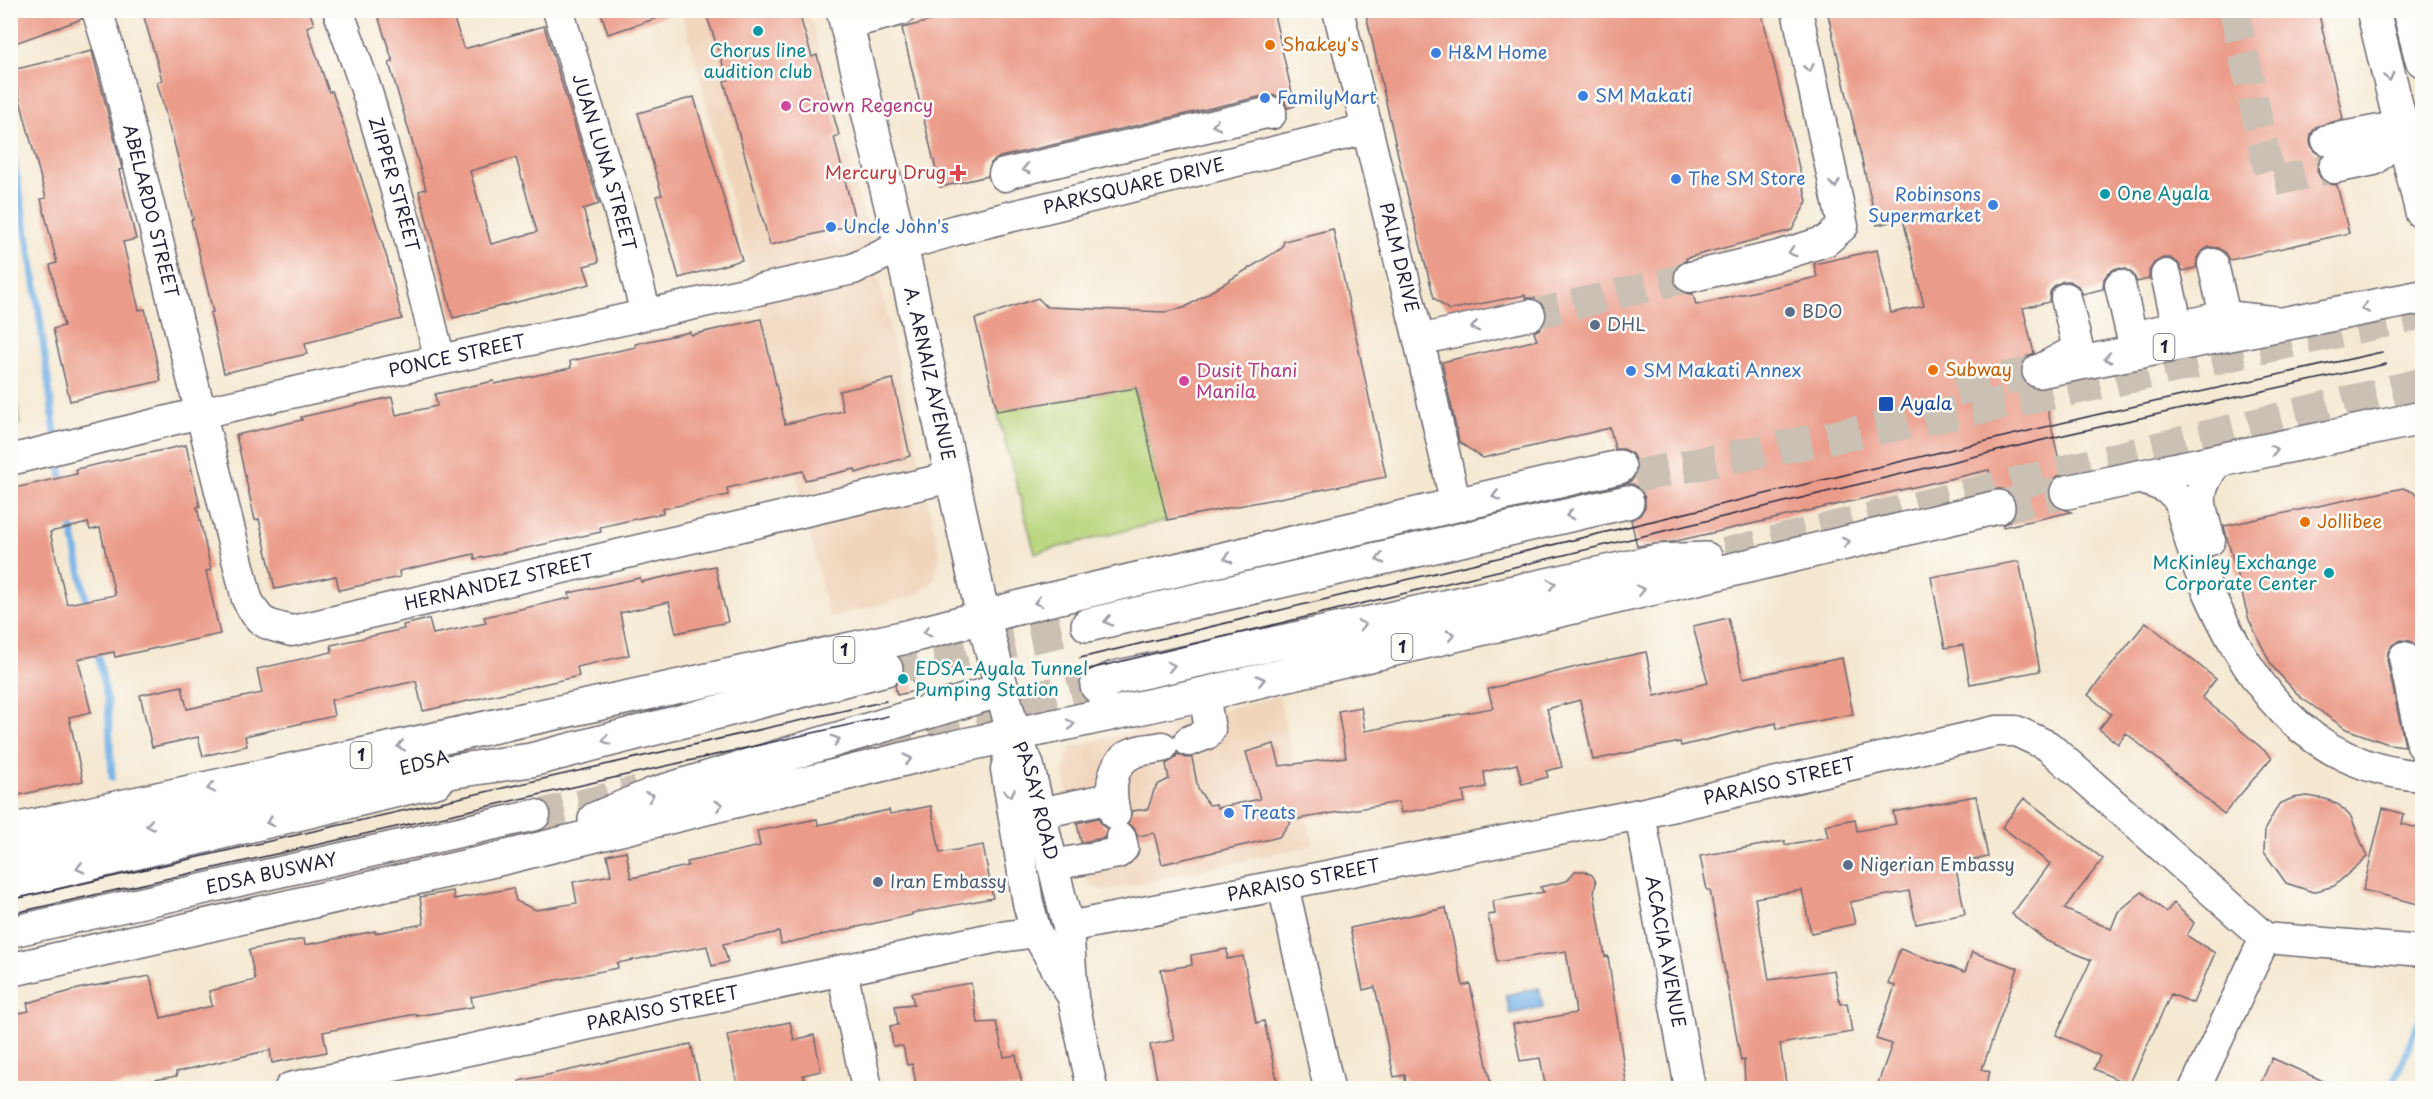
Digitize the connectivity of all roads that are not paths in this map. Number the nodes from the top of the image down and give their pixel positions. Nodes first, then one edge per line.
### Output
1 (97, 10) edge
2 (338, 10) edge
3 (558, 10) edge
4 (901, 10) edge
5 (1338, 10) edge
6 (1797, 10) edge
7 (2373, 10) edge
8 (2409, 10) edge
9 (845, 17) edge
10 (2422, 60) edge
11 (1271, 114) dead end
12 (1367, 129) junction
13 (2402, 129) junction
14 (2330, 153) tunnel mouth
15 (1005, 176) dead end
16 (2422, 212) edge
17 (901, 246) junction
18 (2213, 264) dead end
19 (2166, 275) dead end
20 (1690, 277) tunnel mouth
21 (2120, 285) dead end
22 (2422, 297) edge
23 (2066, 298) dead end
24 (646, 314) junction
25 (1530, 315) tunnel mouth
26 (2225, 316) junction
27 (2289, 322) junction
28 (2178, 327) junction
29 (1419, 340) junction
30 (440, 360) junction
31 (2039, 371) joint
32 (200, 413) junction
33 (2422, 418) edge
34 (10, 460) edge
35 (2217, 462) junction
36 (1619, 467) tunnel mouth
37 (951, 477) junction
38 (2138, 478) junction
39 (2067, 492) tunnel mouth
40 (1627, 502) dead end
41 (1456, 506) junction
42 (1998, 507) tunnel mouth
43 (1789, 556) junction
44 (983, 616) junction
45 (1088, 625) tunnel mouth
46 (2227, 628) junction
47 (2404, 657) dead end
48 (886, 669) tunnel mouth
49 (766, 679) dead end
50 (1097, 686) tunnel mouth
51 (1001, 690) junction
52 (1204, 694) junction
53 (1122, 712) junction
54 (1014, 736) junction
55 (2422, 745) edge
56 (1162, 747) junction
57 (531, 760) junction
58 (2422, 776) edge
59 (310, 793) junction
60 (1040, 813) junction
61 (1640, 814) junction
62 (1116, 817) junction
63 (534, 823) joint
64 (10, 831) edge
65 (10, 855) edge
66 (499, 859) junction
67 (1053, 865) junction
68 (10, 884) edge
69 (1283, 885) junction
70 (1068, 927) junction
71 (10, 932) edge
72 (1036, 932) junction
73 (2265, 938) junction
74 (10, 950) edge
75 (2422, 951) edge
76 (10, 970) edge
77 (842, 971) junction
78 (1073, 998) junction
79 (363, 1082) edge
80 (290, 1089) edge
81 (867, 1089) edge
82 (1092, 1089) edge
83 (1329, 1089) edge
84 (1690, 1089) edge
85 (2195, 1089) edge

1 - 32 street, ABELARDO STREET
2 - 30 street, ZIPPER STREET
3 - 24 street, JUAN LUNA STREET
4 - 9 street
5 - 12 street, PALM DRIVE
6 -> 20 street
7 -> 13 main road
8 - 10 main road
9 - 17 main road, A. ARNAIZ AVENUE
11 -> 15 street
12 - 17 street, PARKSQUARE DRIVE
12 - 29 street, PALM DRIVE
13 - 14 street
13 - 16 main road
17 - 24 street, PONCE STREET
17 - 37 main road, A. ARNAIZ AVENUE
18 - 26 street
19 - 28 street
21 - 28 street
22 -> 27 main road, 1
23 - 31 street
24 - 30 street, PONCE STREET
25 -> 29 street
26 - 27 street
26 - 28 street
27 -> 31 main road, 1
29 - 41 street, PALM DRIVE
30 - 32 street, PONCE STREET
32 - 34 street, PONCE STREET
32 - 37 street, HERNANDEZ STREET
35 -> 33 main road
35 - 38 main road
35 - 46 street
36 -> 41 main road, 1
37 - 44 main road, A. ARNAIZ AVENUE
38 - 39 main road
38 - 46 street
40 -> 45 main road
41 -> 44 main road, 1
43 -> 42 main road, 1
50 -> 43 main road
52 -> 43 main road, 1
44 - 51 main road, A. ARNAIZ AVENUE
44 -> 64 main road, 1
46 - 58 street
47 - 55 street
48 -> 57 main road
49 - 59 main road, EDSA / 1
51 - 54 main road, A. ARNAIZ AVENUE
66 -> 51 main road
52 - 53 main road, 1
52 - 56 street
54 -> 53 main road, 1
53 - 56 street
54 - 60 street, PASAY ROAD
66 -> 54 main road, 1
54 -> 72 street, PASAY ROAD
56 - 62 street
57 - 59 main road
57 -> 68 street
59 -> 65 main road, EDSA / 1
60 - 62 street
60 - 67 street, PASAY ROAD
61 - 69 street, PARAISO STREET
61 - 73 street, PARAISO STREET
61 - 84 street, ACACIA AVENUE
62 - 67 street
63 - 71 street, EDSA BUSWAY
63 - 74 main road
66 - 76 main road, 1
67 - 70 street, PASAY ROAD
69 - 70 street, PARAISO STREET
69 - 83 street
70 - 78 street, PASAY ROAD
72 - 77 street, PARAISO STREET
72 - 78 street, PASAY ROAD
73 - 75 street
73 - 85 street
77 - 79 street, PARAISO STREET
77 - 81 street
78 - 82 street, PASAY ROAD
79 - 80 street, PARAISO STREET

